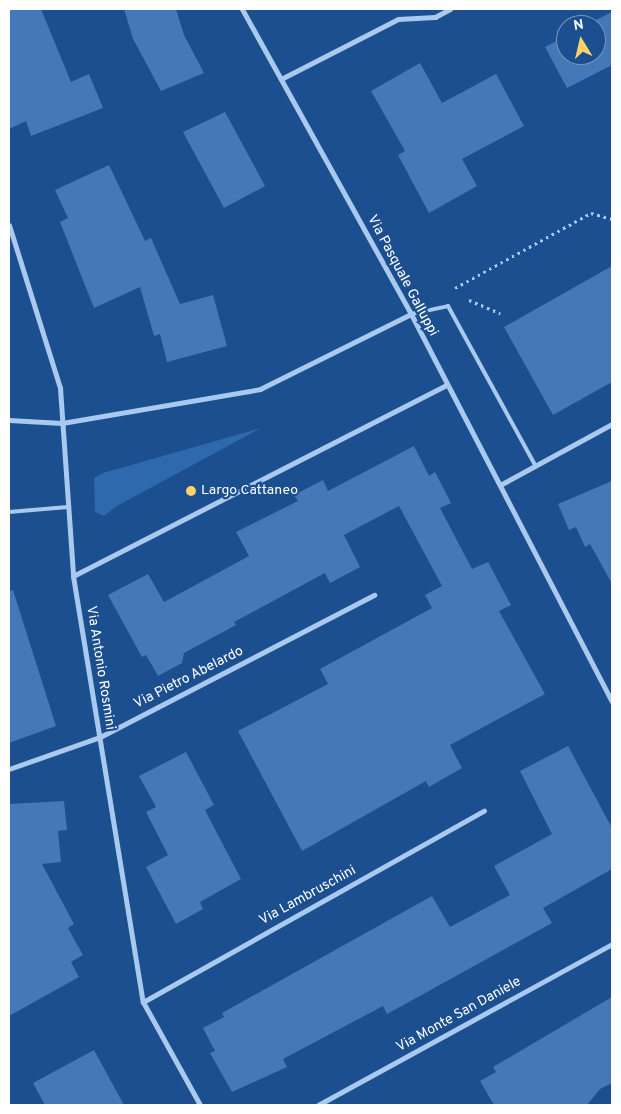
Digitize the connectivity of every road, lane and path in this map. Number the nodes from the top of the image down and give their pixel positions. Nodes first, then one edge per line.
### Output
1 (242, 9) edge
2 (450, 9) edge
3 (281, 79) junction
4 (612, 219) edge
5 (9, 225) edge
6 (453, 294) dead end
7 (461, 297) dead end
8 (500, 313) dead end
9 (411, 314) junction
10 (447, 385) junction
11 (9, 420) edge
12 (62, 423) junction
13 (612, 424) edge
14 (535, 466) junction
15 (500, 485) junction
16 (68, 507) junction
17 (9, 512) edge
18 (73, 576) junction
19 (374, 596) dead end
20 (612, 701) edge
21 (100, 737) junction
22 (9, 769) edge
23 (484, 811) dead end
24 (612, 944) edge
25 (143, 1002) junction
26 (200, 1105) edge
27 (318, 1105) edge

1 - 3 street, Via Pasquale Galluppi
2 - 3 street
3 - 9 street, Via Pasquale Galluppi
4 - 6 path
5 - 12 street, Via Antonio Rosmini
7 - 8 path
9 - 10 street, Via Pasquale Galluppi
9 - 12 street
9 - 14 lane
10 - 15 street, Via Pasquale Galluppi
10 - 18 street
11 - 12 street
12 - 16 street, Via Antonio Rosmini
13 - 14 street
14 - 15 street
15 - 20 street, Via Pasquale Galluppi
16 - 17 lane
16 - 18 street, Via Antonio Rosmini
18 - 21 street, Via Antonio Rosmini
19 - 21 street, Via Pietro Abelardo
21 - 22 street, Via Pietro Abelardo
21 - 25 street, Via Antonio Rosmini
23 - 25 street, Via Lambruschini
24 - 27 street, Via Monte San Daniele
25 - 26 street, Via Antonio Rosmini

